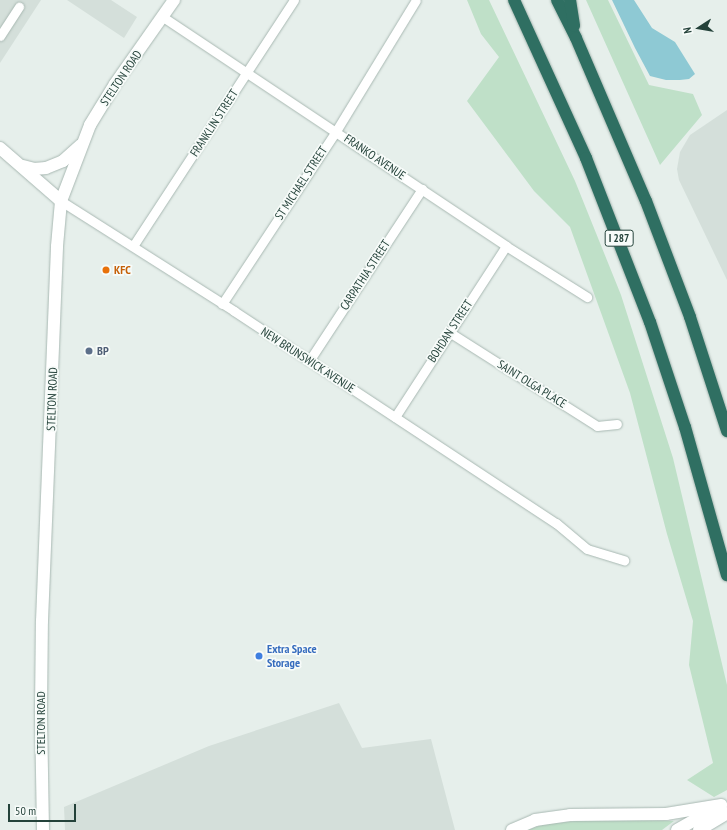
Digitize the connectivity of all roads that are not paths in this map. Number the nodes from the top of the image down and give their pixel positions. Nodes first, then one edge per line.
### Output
1 (174, 0) edge
2 (294, 0) edge
3 (416, 0) edge
4 (514, 0) edge
5 (557, 0) edge
6 (570, 0) edge
7 (19, 7) dead end
8 (163, 16) junction
9 (0, 36) edge
10 (576, 38) junction
11 (248, 72) junction
12 (336, 131) junction
13 (82, 145) junction
14 (0, 148) edge
15 (22, 166) junction
16 (422, 188) junction
17 (61, 202) junction
18 (133, 246) junction
19 (506, 246) junction
20 (587, 297) dead end
21 (222, 304) junction
22 (449, 332) junction
23 (309, 361) junction
24 (395, 417) junction
25 (617, 424) dead end
26 (727, 431) edge
27 (624, 560) dead end
28 (727, 575) edge
29 (725, 807) edge
30 (40, 830) edge
31 (512, 830) edge
32 (677, 830) edge
33 (699, 830) edge

1 - 8 main road, STELTON ROAD
2 - 11 street, FRANKLIN STREET
3 - 12 street, ST MICHAEL STREET
4 - 28 highway, I 287
5 - 10 highway
6 - 10 highway
7 - 9 street
8 - 11 street, FRANKO AVENUE
8 - 13 main road, STELTON ROAD
10 - 26 highway
11 - 12 street, FRANKO AVENUE
11 - 18 street, FRANKLIN STREET
12 - 16 street, FRANKO AVENUE
12 - 21 street, ST MICHAEL STREET
13 - 15 main road
13 - 17 main road, STELTON ROAD
14 - 15 main road, NEW BRUNSWICK AVENUE
15 - 17 main road, NEW BRUNSWICK AVENUE
16 - 19 street, FRANKO AVENUE
16 - 23 street, CARPATHIA STREET
17 - 18 street, NEW BRUNSWICK AVENUE
17 - 30 main road, STELTON ROAD
18 - 21 street, NEW BRUNSWICK AVENUE
19 - 20 street, FRANKO AVENUE
19 - 22 street, BOHDAN STREET
21 - 23 street, NEW BRUNSWICK AVENUE
22 - 24 street, BOHDAN STREET
22 - 25 street, SAINT OLGA PLACE
23 - 24 street, NEW BRUNSWICK AVENUE
24 - 27 street, NEW BRUNSWICK AVENUE
29 - 31 main road
29 - 32 main road
29 - 33 main road

